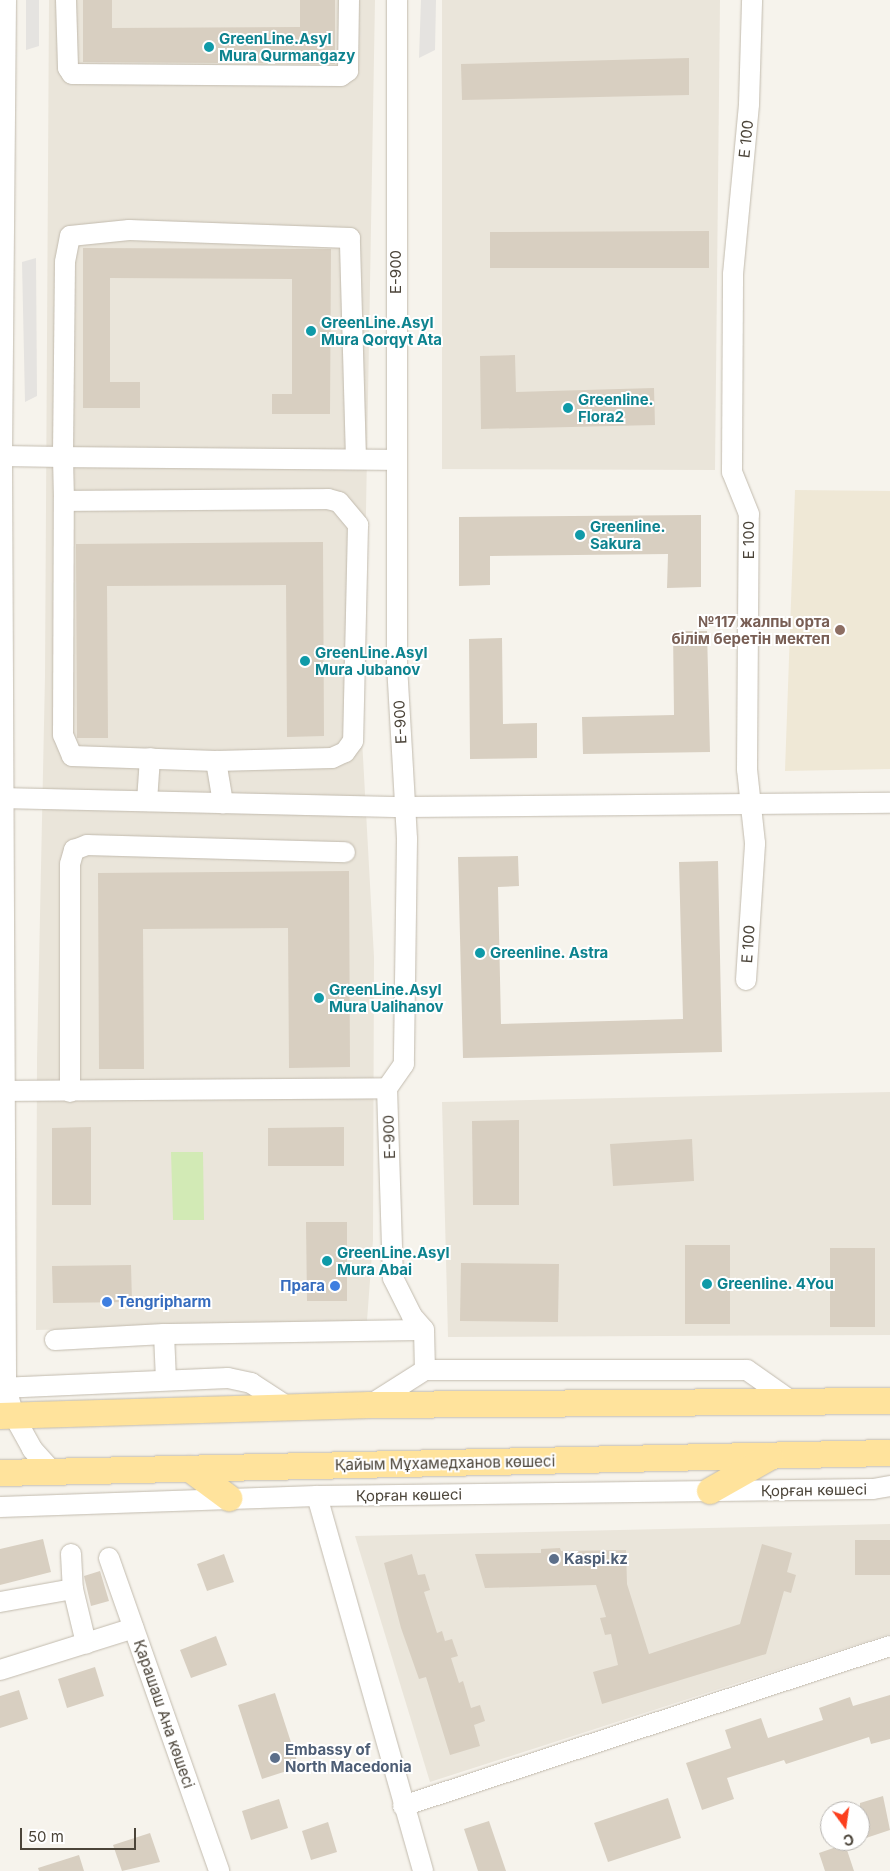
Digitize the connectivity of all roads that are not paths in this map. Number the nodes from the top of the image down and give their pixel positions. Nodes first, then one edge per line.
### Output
1 (6, 0) edge
2 (66, 0) edge
3 (348, 0) edge
4 (397, 0) edge
5 (752, 0) edge
6 (3, 136) edge
7 (2, 167) edge
8 (2, 456) junction
9 (63, 457) junction
10 (356, 459) junction
11 (396, 460) junction
12 (64, 501) junction
13 (150, 758) junction
14 (216, 761) junction
15 (2, 798) edge
16 (147, 801) junction
17 (223, 803) junction
18 (750, 803) junction
19 (890, 803) edge
20 (405, 807) junction
21 (344, 852) dead end
22 (746, 980) dead end
23 (387, 1088) junction
24 (5, 1091) junction
25 (70, 1092) junction
26 (3, 1284) edge
27 (424, 1330) junction
28 (164, 1334) junction
29 (55, 1340) dead end
30 (425, 1370) junction
31 (166, 1380) junction
32 (3, 1388) edge
33 (890, 1401) edge
34 (794, 1403) junction
35 (370, 1405) junction
36 (288, 1407) junction
37 (7, 1416) edge
38 (890, 1453) edge
39 (771, 1456) junction
40 (190, 1469) junction
41 (52, 1472) junction
42 (0, 1473) edge
43 (890, 1486) edge
44 (710, 1492) junction
45 (317, 1496) junction
46 (229, 1498) junction
47 (0, 1507) edge
48 (71, 1554) dead end
49 (109, 1558) dead end
50 (72, 1589) junction
51 (0, 1602) edge
52 (134, 1628) junction
53 (86, 1643) junction
54 (890, 1646) edge
55 (0, 1670) edge
56 (403, 1806) junction
57 (216, 1870) edge
58 (423, 1871) edge

1 - 6 street
2 - 3 street
4 - 11 street, E-900
5 - 18 street, E 100
6 - 7 street
7 - 8 street
8 - 9 street
8 - 15 street
9 - 10 street
9 - 10 street
9 - 12 street
10 - 11 street
11 - 20 street, E-900
12 - 13 street
12 - 14 street
13 - 14 street
13 - 16 street
14 - 17 street
15 - 16 street
15 - 24 street
16 - 17 street
17 - 20 street
18 - 19 street
18 - 20 street
18 - 22 street, E 100
20 - 23 street, E-900
21 - 25 street
23 - 25 street
23 - 27 street, E-900
24 - 25 street
24 - 26 street
26 - 32 street
27 - 28 street
27 - 30 street
28 - 29 street
28 - 31 street
30 - 34 street
30 - 35 street
31 - 32 street
31 - 36 street
32 - 37 street
33 - 34 main road
34 - 35 main road
35 - 36 main road
36 - 37 main road
37 - 41 street
38 - 39 main road, Қайым Мұхамедханов көшесі
39 - 40 main road, Қайым Мұхамедханов көшесі
39 - 44 main road
40 - 41 main road, Қайым Мұхамедханов көшесі
40 - 46 main road
41 - 42 main road, Қайым Мұхамедханов көшесі
43 - 44 street, Қорған көшесі
44 - 45 street, Қорған көшесі
45 - 46 street, Қорған көшесі
45 - 56 street
46 - 47 street, Қорған көшесі
48 - 50 street
49 - 52 street, Қарашаш Ана көшесі
50 - 51 street
50 - 53 street
52 - 53 street
52 - 57 street, Қарашаш Ана көшесі
53 - 55 street
54 - 56 street
56 - 58 street

